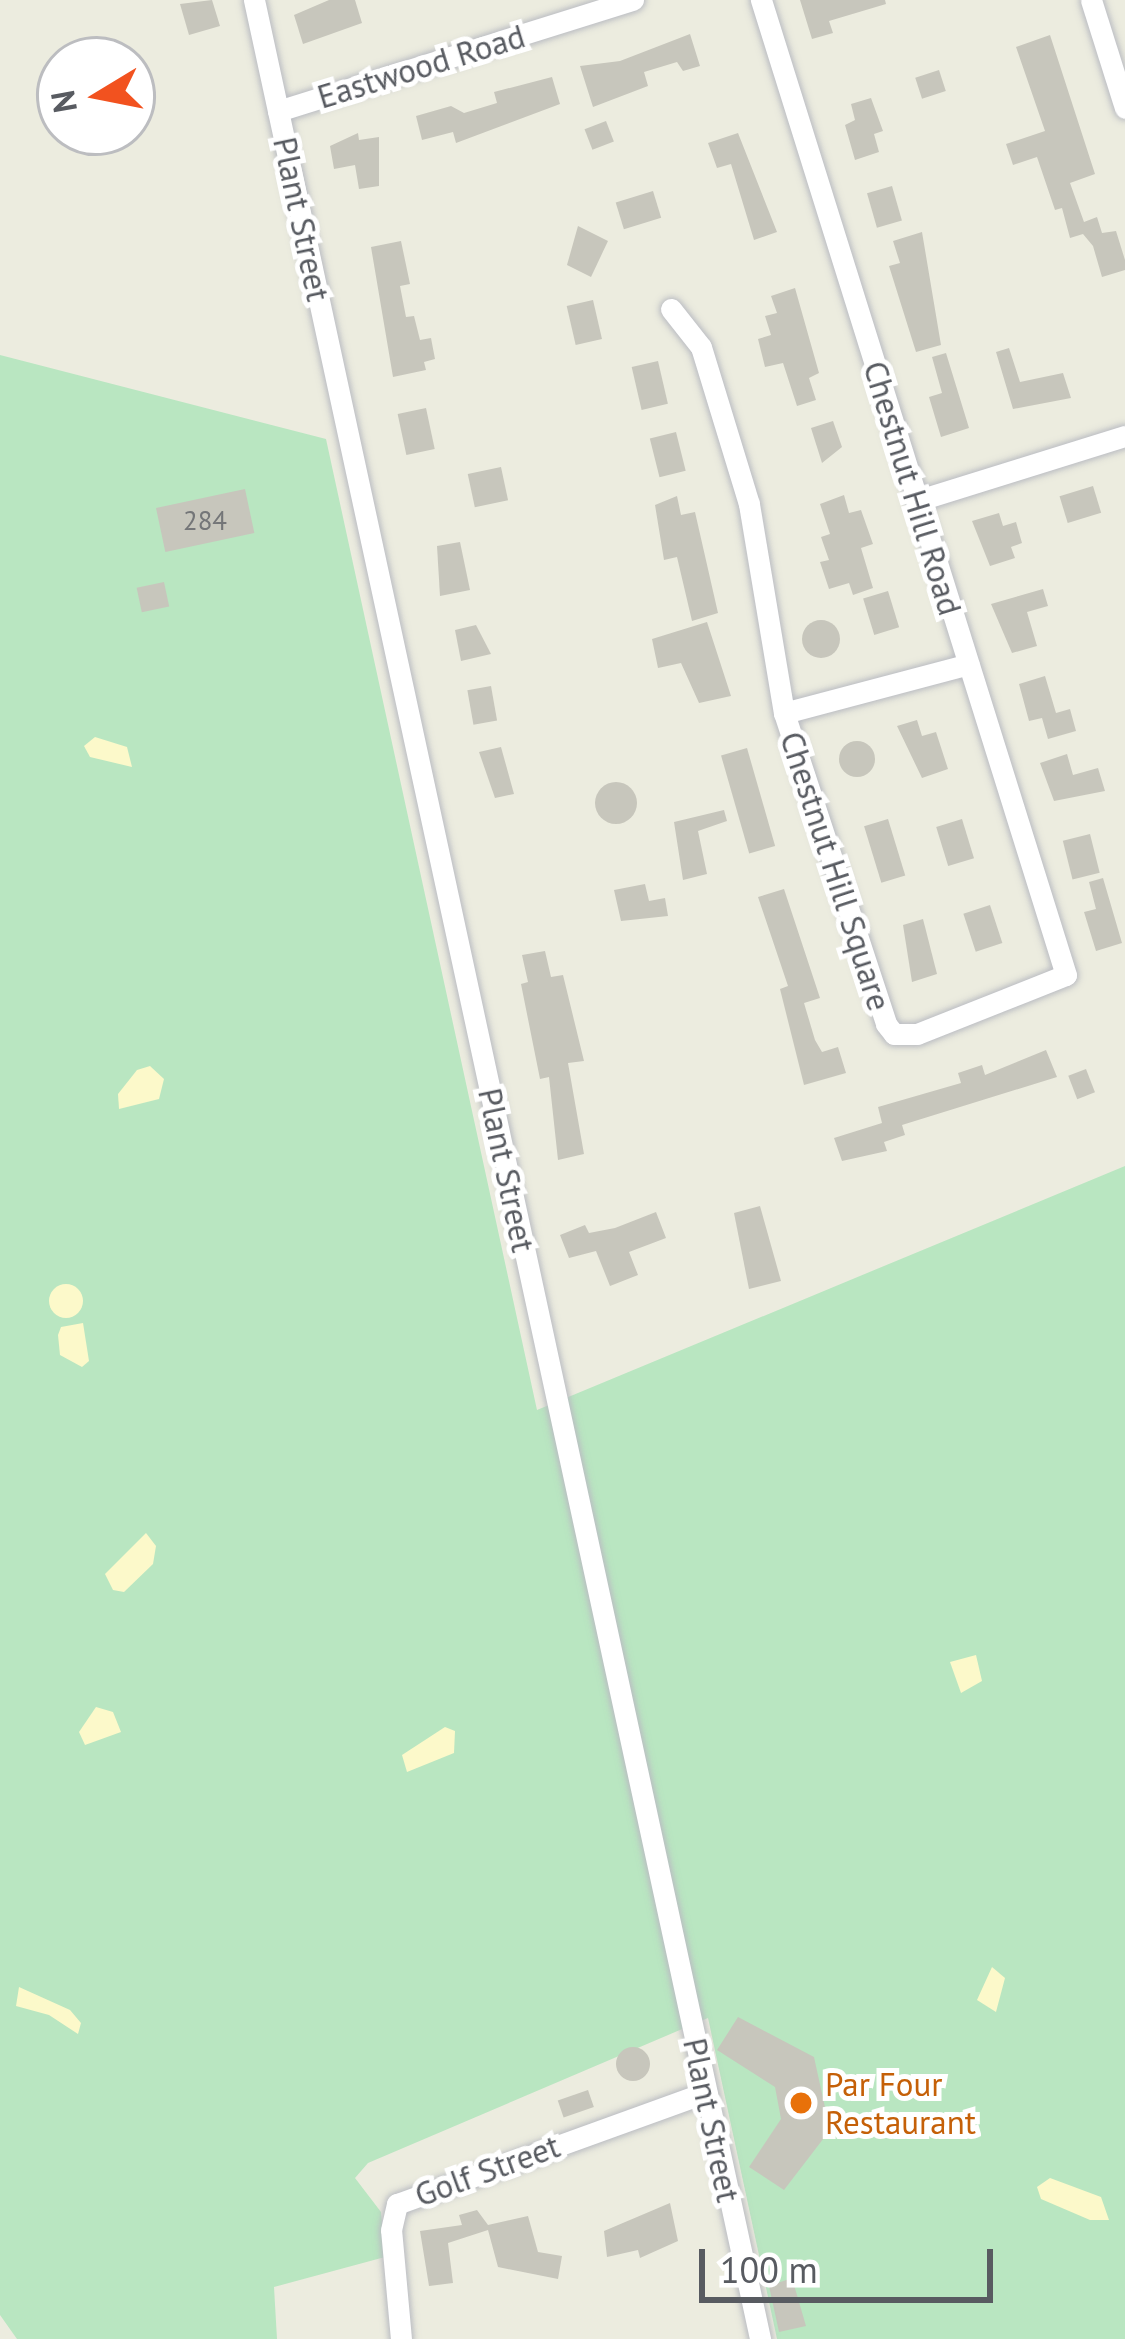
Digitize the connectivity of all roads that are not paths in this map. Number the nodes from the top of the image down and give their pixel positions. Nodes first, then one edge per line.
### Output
1 (254, 0) edge
2 (634, 0) edge
3 (761, 0) edge
4 (1091, 0) edge
5 (579, 8) edge
6 (1125, 108) edge
7 (278, 111) junction
8 (671, 309) dead end
9 (1125, 436) edge
10 (916, 501) junction
11 (969, 664) junction
12 (784, 713) junction
13 (1066, 975) joint
14 (706, 2092) junction
15 (401, 2339) edge
16 (760, 2339) edge

1 - 7 street, Plant Street
2 - 5 street, Eastwood Road
3 - 10 street, Chestnut Hill Road
4 - 6 street
5 - 7 street, Eastwood Road
7 - 14 street, Plant Street
8 - 12 street
9 - 10 street
10 - 11 street, Chestnut Hill Road
11 - 12 street, Chestnut Hill Square
11 - 13 street, Chestnut Hill Road
12 - 13 street, Chestnut Hill Square
14 - 15 street, Golf Street
14 - 16 street, Plant Street

